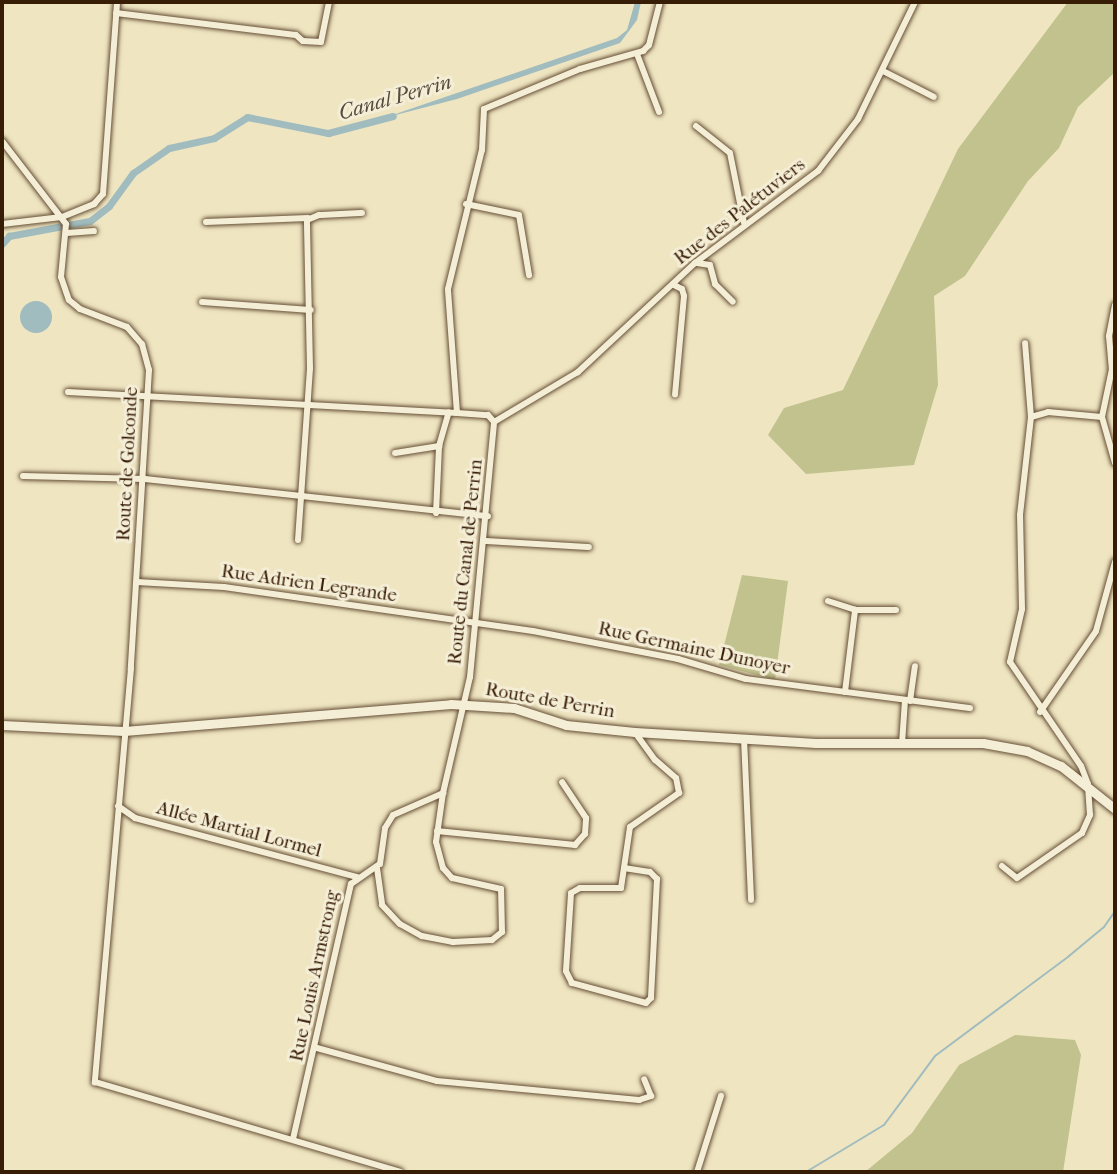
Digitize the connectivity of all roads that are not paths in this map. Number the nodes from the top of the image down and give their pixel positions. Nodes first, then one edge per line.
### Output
1 (117, 2) edge
2 (329, 2) edge
3 (660, 2) edge
4 (915, 2) edge
5 (117, 13) junction
6 (637, 54) junction
7 (883, 71) junction
8 (934, 97) dead end
9 (659, 112) dead end
10 (696, 125) dead end
11 (2, 141) edge
12 (466, 204) junction
13 (362, 213) dead end
14 (61, 217) junction
15 (307, 218) junction
16 (206, 222) dead end
17 (744, 223) junction
18 (2, 224) edge
19 (94, 231) dead end
20 (67, 233) junction
21 (695, 263) junction
22 (529, 275) dead end
23 (674, 285) junction
24 (202, 302) dead end
25 (733, 302) dead end
26 (1115, 305) edge
27 (311, 310) junction
28 (1025, 343) dead end
29 (68, 392) dead end
30 (675, 395) dead end
31 (150, 397) junction
32 (308, 403) junction
33 (453, 413) junction
34 (1031, 417) junction
35 (1102, 417) junction
36 (495, 422) junction
37 (439, 446) junction
38 (395, 453) dead end
39 (1115, 463) edge
40 (23, 475) dead end
41 (145, 479) junction
42 (300, 495) junction
43 (436, 513) junction
44 (488, 516) junction
45 (299, 540) dead end
46 (485, 541) junction
47 (589, 547) dead end
48 (1115, 562) edge
49 (137, 582) junction
50 (828, 601) dead end
51 (855, 610) junction
52 (896, 610) dead end
53 (476, 624) junction
54 (915, 666) dead end
55 (845, 692) junction
56 (907, 700) junction
57 (463, 705) junction
58 (970, 708) dead end
59 (1040, 712) junction
60 (2, 725) edge
61 (124, 731) junction
62 (635, 732) junction
63 (744, 738) junction
64 (902, 744) junction
65 (562, 782) dead end
66 (1088, 784) junction
67 (443, 793) junction
68 (117, 804) junction
69 (1115, 808) edge
70 (437, 831) junction
71 (1002, 866) dead end
72 (377, 868) junction
73 (624, 868) junction
74 (357, 877) junction
75 (751, 900) dead end
76 (317, 1048) junction
77 (644, 1079) dead end
78 (721, 1096) dead end
79 (293, 1139) junction
80 (400, 1172) edge
81 (698, 1172) edge

1 - 5 street
2 - 5 street
3 - 6 street
4 - 7 street, Rue des Palétuviers
5 - 14 street
6 - 9 street
6 - 12 street
7 - 8 street
7 - 17 street, Rue des Palétuviers
10 - 17 street
11 - 14 street, Route de Golconde
12 - 22 street
12 - 33 street
13 - 15 street
14 - 18 street
14 - 20 street, Route de Golconde
15 - 16 street
15 - 27 street
17 - 21 street, Rue des Palétuviers
19 - 20 street
20 - 31 street, Route de Golconde
21 - 23 street, Rue des Palétuviers
21 - 25 street
23 - 30 street
23 - 36 street, Rue des Palétuviers
24 - 27 street
26 - 35 street
27 - 32 street
28 - 34 street
29 - 31 street
31 - 32 street
31 - 41 street, Route de Golconde
32 - 33 street
32 - 42 street
33 - 36 street
33 - 37 street
34 - 35 street
34 - 59 street
35 - 39 street
36 - 44 street, Route du Canal de Perrin
37 - 38 street
37 - 43 street
40 - 41 street
41 - 42 street
41 - 49 street, Route de Golconde
42 - 43 street
42 - 45 street
43 - 44 street
44 - 46 street, Route du Canal de Perrin
46 - 47 street
46 - 53 street, Route du Canal de Perrin
48 - 59 street
49 - 53 street, Rue Adrien Legrande
49 - 61 street, Route de Golconde
50 - 51 street
51 - 52 street
51 - 55 street
53 - 55 street, Rue Germaine Dunoyer
53 - 57 street, Route du Canal de Perrin
54 - 56 street
55 - 56 street, Rue Germaine Dunoyer
56 - 58 street, Rue Germaine Dunoyer
56 - 64 street
57 - 61 main road, Route de Perrin
57 - 62 main road, Route de Perrin
57 - 67 street
59 - 66 street
60 - 61 main road, Route de Perrin
61 - 68 street, Route de Golconde
62 - 63 main road, Route de Perrin
62 - 73 street
63 - 64 main road, Route de Perrin
63 - 75 street
64 - 66 main road, Route de Perrin
65 - 70 street
66 - 69 main road, Route de Perrin
66 - 71 street
67 - 70 street
67 - 72 street
68 - 74 street, Allée Martial Lormel
68 - 79 street, Route de Golconde
70 - 72 street
72 - 74 street, Rue Louis Armstrong
73 - 73 street
74 - 76 street, Rue Louis Armstrong
76 - 77 street
76 - 79 street, Rue Louis Armstrong
78 - 81 street
79 - 80 street

